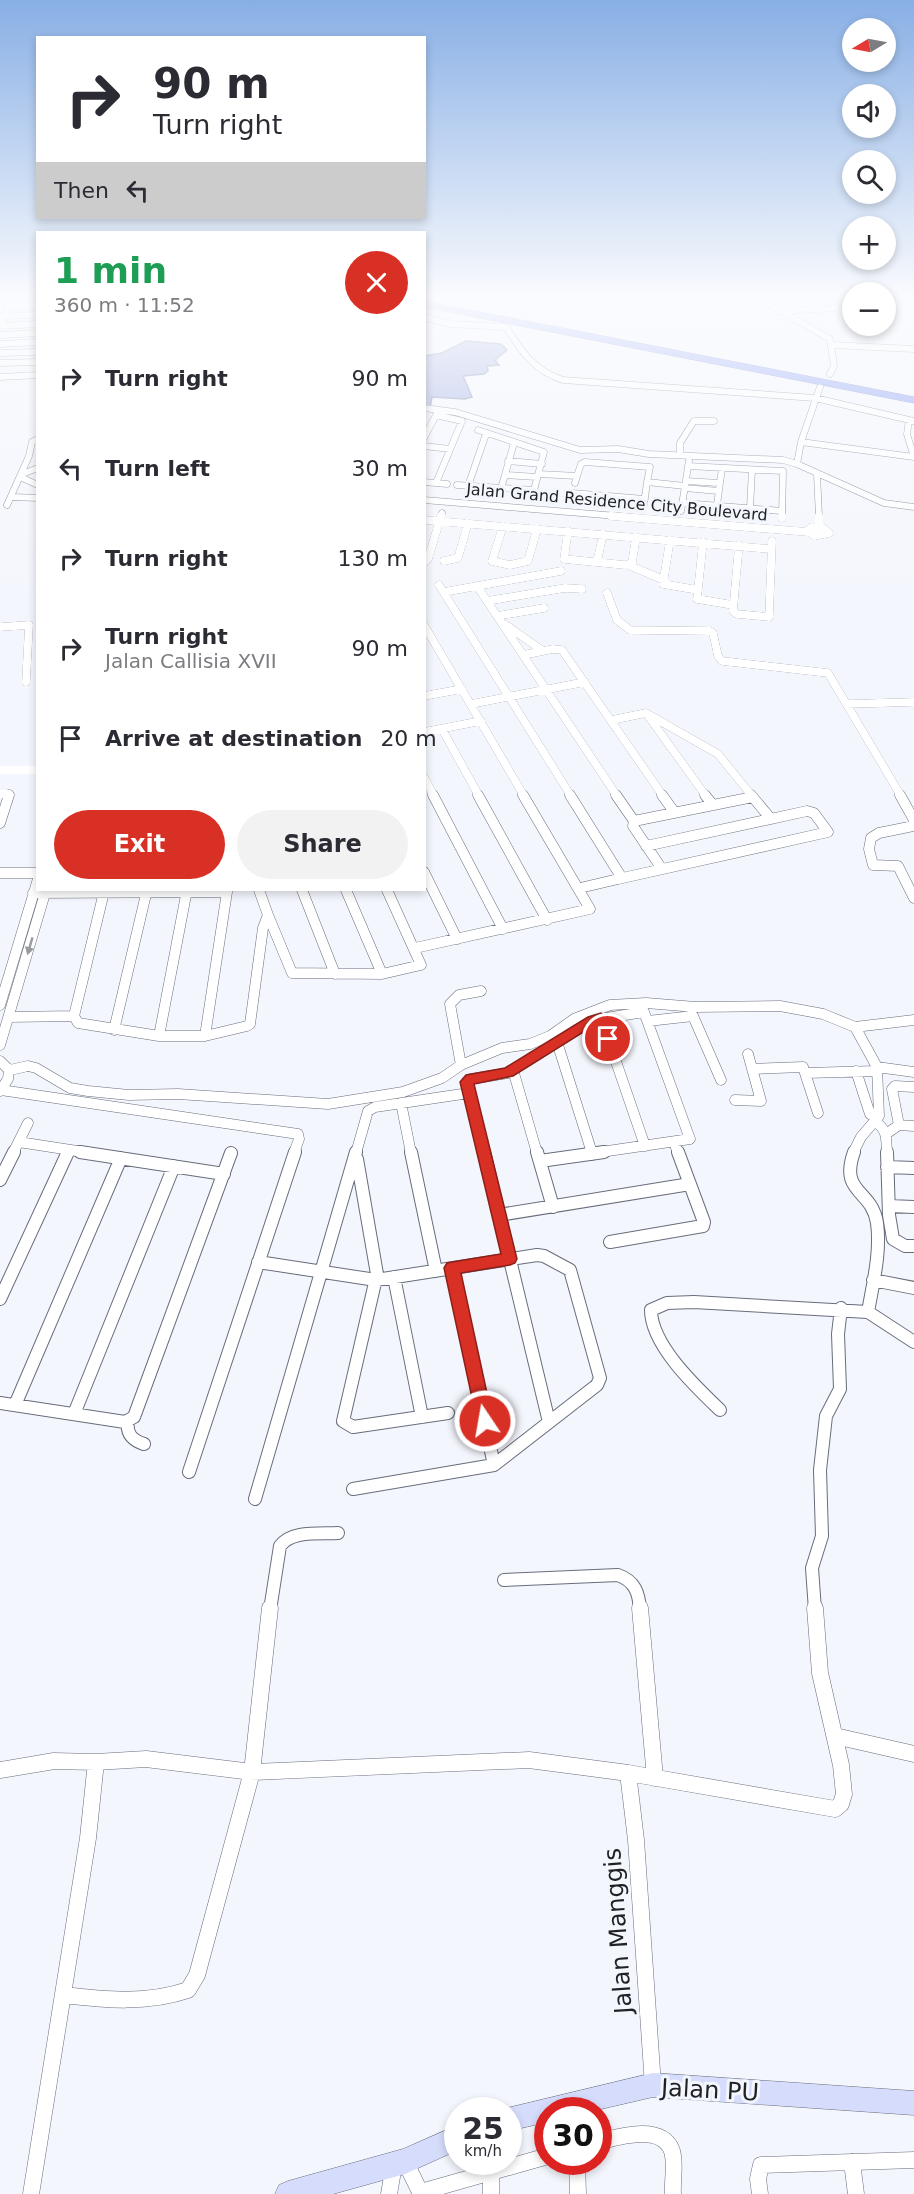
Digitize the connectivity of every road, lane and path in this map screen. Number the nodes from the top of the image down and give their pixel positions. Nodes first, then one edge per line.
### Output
1 (814, 400) edge
2 (826, 400) edge
3 (426, 408) edge
4 (912, 420) edge
5 (714, 421) dead end
6 (478, 430) dead end
7 (426, 434) edge
8 (486, 434) junction
9 (36, 440) edge
10 (801, 442) junction
11 (514, 443) junction
12 (426, 446) edge
13 (450, 448) junction
14 (36, 454) edge
15 (680, 455) junction
16 (29, 456) junction
17 (650, 457) dead end
18 (914, 457) edge
19 (508, 461) junction
20 (542, 464) junction
21 (797, 464) junction
22 (650, 467) junction
23 (722, 468) junction
24 (36, 469) edge
25 (752, 470) junction
26 (817, 474) junction
27 (21, 475) junction
28 (506, 475) junction
29 (538, 476) junction
30 (577, 476) junction
31 (426, 482) edge
32 (647, 482) junction
33 (36, 483) edge
34 (436, 483) junction
35 (447, 484) dead end
36 (457, 485) dead end
37 (685, 485) junction
38 (468, 486) junction
39 (719, 487) junction
40 (501, 489) junction
41 (13, 496) junction
42 (609, 496) junction
43 (36, 498) edge
44 (426, 500) edge
45 (8, 505) dead end
46 (717, 506) junction
47 (914, 507) edge
48 (750, 508) junction
49 (592, 514) junction
50 (604, 515) junction
51 (441, 517) junction
52 (426, 520) edge
53 (468, 524) junction
54 (503, 526) junction
55 (819, 527) junction
56 (537, 529) junction
57 (568, 531) junction
58 (808, 532) junction
59 (588, 533) junction
60 (603, 534) junction
61 (636, 537) junction
62 (426, 538) edge
63 (670, 540) junction
64 (434, 541) junction
65 (703, 542) junction
66 (739, 545) junction
67 (426, 560) edge
68 (444, 561) dead end
69 (597, 562) junction
70 (628, 565) junction
71 (561, 571) dead end
72 (664, 580) junction
73 (477, 586) junction
74 (582, 589) dead end
75 (698, 590) junction
76 (607, 593) dead end
77 (487, 601) junction
78 (733, 605) junction
79 (544, 608) dead end
80 (498, 618) junction
81 (0, 627) edge
82 (426, 628) edge
83 (543, 651) junction
84 (523, 655) junction
85 (26, 682) dead end
86 (585, 682) junction
87 (462, 689) junction
88 (546, 690) junction
89 (426, 696) edge
90 (509, 697) junction
91 (914, 702) edge
92 (471, 704) junction
93 (847, 704) junction
94 (646, 713) junction
95 (612, 720) junction
96 (481, 721) junction
97 (442, 729) junction
98 (426, 732) edge
99 (0, 770) edge
100 (36, 770) edge
101 (426, 781) edge
102 (0, 794) edge
103 (753, 797) junction
104 (713, 805) junction
105 (675, 813) junction
106 (771, 819) junction
107 (914, 820) edge
108 (634, 821) junction
109 (0, 823) edge
110 (914, 826) edge
111 (646, 846) junction
112 (662, 869) junction
113 (0, 873) edge
114 (36, 873) edge
115 (426, 876) edge
116 (618, 879) junction
117 (36, 885) edge
118 (580, 888) junction
119 (45, 891) edge
120 (147, 891) edge
121 (187, 891) edge
122 (227, 891) edge
123 (259, 891) edge
124 (302, 891) edge
125 (346, 891) edge
126 (387, 891) edge
127 (104, 892) junction
128 (33, 893) junction
129 (914, 898) edge
130 (268, 915) junction
131 (547, 920) junction
132 (503, 929) junction
133 (457, 939) junction
134 (415, 948) junction
135 (335, 974) junction
136 (382, 974) junction
137 (481, 991) dead end
138 (0, 1005) edge
139 (74, 1016) junction
140 (9, 1017) junction
141 (601, 1018) junction
142 (914, 1020) edge
143 (648, 1021) junction
144 (855, 1027) junction
145 (114, 1029) junction
146 (159, 1036) junction
147 (205, 1036) junction
148 (557, 1042) junction
149 (0, 1045) edge
150 (748, 1054) dead end
151 (0, 1061) edge
152 (461, 1065) junction
153 (752, 1069) junction
154 (877, 1069) junction
155 (10, 1070) junction
156 (513, 1070) junction
157 (856, 1071) junction
158 (914, 1072) edge
159 (806, 1073) junction
160 (721, 1080) dead end
161 (914, 1087) edge
162 (0, 1090) edge
163 (470, 1093) junction
164 (735, 1100) dead end
165 (401, 1103) junction
166 (818, 1113) dead end
167 (873, 1118) junction
168 (28, 1123) dead end
169 (899, 1125) junction
170 (914, 1126) edge
171 (886, 1134) junction
172 (19, 1142) junction
173 (674, 1142) junction
174 (645, 1146) junction
175 (69, 1150) junction
176 (231, 1153) dead end
177 (592, 1154) junction
178 (357, 1156) junction
179 (120, 1158) junction
180 (540, 1161) junction
181 (174, 1166) junction
182 (887, 1167) junction
183 (914, 1168) edge
184 (224, 1174) junction
185 (0, 1180) edge
186 (690, 1184) junction
187 (889, 1206) junction
188 (553, 1207) junction
189 (914, 1207) edge
190 (499, 1215) junction
191 (610, 1242) dead end
192 (914, 1246) edge
193 (510, 1259) junction
194 (258, 1262) junction
195 (452, 1268) junction
196 (436, 1270) junction
197 (321, 1272) junction
198 (394, 1277) junction
199 (376, 1280) junction
200 (873, 1280) junction
201 (914, 1288) edge
202 (0, 1299) edge
203 (841, 1308) junction
204 (868, 1312) junction
205 (914, 1342) edge
206 (0, 1402) edge
207 (15, 1405) junction
208 (720, 1410) dead end
209 (448, 1413) dead end
210 (74, 1414) junction
211 (422, 1418) junction
212 (128, 1421) junction
213 (549, 1422) junction
214 (144, 1444) dead end
215 (494, 1465) junction
216 (189, 1472) dead end
217 (353, 1489) dead end
218 (255, 1499) dead end
219 (338, 1533) dead end
220 (504, 1580) dead end
221 (835, 1736) junction
222 (914, 1754) edge
223 (96, 1762) junction
224 (0, 1770) edge
225 (252, 1772) junction
226 (628, 1773) junction
227 (655, 1778) junction
228 (63, 1995) junction
229 (653, 2085) junction
230 (914, 2103) edge
231 (522, 2116) edge
232 (612, 2139) edge
233 (444, 2143) edge
234 (914, 2160) edge
235 (852, 2162) junction
236 (400, 2163) junction
237 (487, 2175) edge
238 (491, 2175) edge
239 (578, 2175) edge
240 (421, 2193) edge
241 (30, 2194) edge
242 (288, 2194) edge
243 (389, 2194) edge
244 (491, 2194) edge
245 (578, 2194) edge
246 (673, 2194) edge
247 (760, 2194) edge
248 (856, 2194) edge

1 - 10 street
2 - 4 street
3 - 15 street
4 - 18 street
5 - 15 street
6 - 8 street
7 - 13 street
8 - 11 street
8 - 38 street
9 - 16 street
10 - 18 street
10 - 21 street
11 - 19 street
11 - 20 street
12 - 13 street
13 - 34 street
14 - 16 street
15 - 21 street
16 - 27 street
17 - 22 street
19 - 20 street
19 - 28 street
20 - 29 street
21 - 26 street
22 - 30 street
22 - 32 street
23 - 25 street
23 - 37 street
23 - 39 street
24 - 27 street
25 - 48 street
25 - 48 street
26 - 47 street
26 - 55 street
27 - 33 street
27 - 41 street
28 - 29 street
28 - 40 street
29 - 30 street
29 - 40 street
30 - 42 street
31 - 34 street
32 - 37 street
32 - 42 street
34 - 35 street
36 - 38 street
37 - 39 street
37 - 46 street
38 - 40 street
39 - 46 street
41 - 43 street
41 - 45 street
42 - 50 street
44 - 49 street, Jalan Grand Residence City Boulevard
46 - 48 street
49 - 50 street, Jalan Grand Residence City Boulevard
49 - 59 street
50 - 58 street, Jalan Grand Residence City Boulevard
51 - 52 street
51 - 53 street
51 - 64 street
53 - 54 street
53 - 68 street
54 - 56 street
54 - 56 street
55 - 58 street, Jalan Grand Residence City Boulevard
55 - 58 street, Jalan Grand Residence City Boulevard
56 - 57 street
57 - 59 street
57 - 69 street
59 - 60 street
60 - 61 street
60 - 69 street
61 - 63 street
61 - 70 street
62 - 64 street
63 - 65 street
63 - 72 street
64 - 67 street
65 - 66 street
65 - 75 street
66 - 78 street
66 - 78 street
69 - 70 street
70 - 72 street
71 - 73 street
72 - 75 street
73 - 77 street
73 - 90 street
74 - 77 street
75 - 78 street
76 - 93 street
77 - 80 street
79 - 80 street
80 - 83 street
80 - 84 street
81 - 85 street
82 - 87 street
83 - 84 street
83 - 86 street
84 - 88 street
86 - 88 street
86 - 95 street
87 - 89 street
87 - 92 street
88 - 90 street
88 - 108 street
90 - 92 street
90 - 116 street
91 - 93 street
92 - 96 street
93 - 107 street
94 - 95 street
94 - 103 street
94 - 104 street
95 - 105 street
96 - 97 street
96 - 118 street
97 - 98 street
97 - 131 street
99 - 100 street
101 - 132 street
102 - 109 street
103 - 104 street
103 - 106 street
104 - 105 street
105 - 108 street
106 - 111 street
106 - 112 street
108 - 111 street
110 - 129 street
111 - 112 street
112 - 116 street
113 - 114 street
115 - 133 street
116 - 118 street
117 - 128 street
118 - 131 street
119 - 127 street
119 - 128 street
119 -> 140 street
120 - 121 street
120 - 127 street
120 - 145 street
121 - 146 street
122 - 147 street
123 - 130 street
124 - 135 street
125 - 136 street
126 - 134 street
127 - 139 street
128 - 138 street
130 - 135 street
130 - 147 street
131 - 132 street
132 - 133 street
133 - 134 street
134 - 136 street
135 - 136 street
137 - 152 street
139 - 140 street
139 - 145 street
140 - 149 street
141 - 143 street
141 - 148 street
141 - 174 street
142 - 144 street
143 - 160 street
143 - 173 street
144 - 152 street
144 - 154 street
145 - 146 street
146 - 147 street
148 - 156 street
148 - 177 street
150 - 153 street
151 - 155 street
152 - 155 street
153 - 159 street
153 - 164 street
154 - 157 street
154 - 158 street
154 - 167 street
155 - 162 street
156 - 163 street
156 - 180 street
157 - 159 street
157 - 167 street
159 - 166 street
161 - 169 street
162 - 194 street
163 - 165 street
163 - 190 street
165 - 178 street
165 - 196 street
167 - 171 street
167 - 200 street
168 - 172 street
169 - 170 street
169 - 171 street
171 - 182 street
172 - 175 street
172 - 185 street
173 - 174 street
173 - 186 street
174 - 177 street
175 - 179 street
175 - 202 street
176 - 184 street
177 - 180 street
178 - 197 street
178 - 199 street
179 - 181 street
179 - 207 street
180 - 188 street
181 - 184 street
181 - 210 street
182 - 183 street
182 - 187 street
184 - 212 street
186 - 188 street
186 - 191 street
187 - 189 street
187 - 192 street
188 - 190 street
190 - 193 street
193 - 195 street
193 - 213 street
193 - 213 street
194 - 197 street
194 - 216 street
195 - 196 street
195 - 215 street
196 - 198 street
197 - 199 street
197 - 218 street
198 - 199 street
198 - 211 street
199 - 211 street
200 - 201 street
200 - 204 street
203 - 204 street
203 - 208 street
203 - 221 street
204 - 205 street
206 - 207 street
207 - 210 street
209 - 211 street
210 - 212 street
212 - 214 street
213 - 215 street
215 - 217 street
219 - 225 street
220 - 227 street
221 - 222 street
221 - 227 street
223 - 224 street
223 - 225 street
223 - 228 street
225 - 226 street
225 - 228 street
226 - 227 street
226 - 229 street, Jalan Manggis
228 - 241 street
229 - 230 street, Jalan PU
229 - 231 street, Jalan PU
232 - 246 street
233 - 236 street
234 - 235 street
235 - 247 street
235 - 248 street
236 - 240 street
236 - 242 street
236 - 243 street
237 - 240 street
238 - 244 street
239 - 245 street

